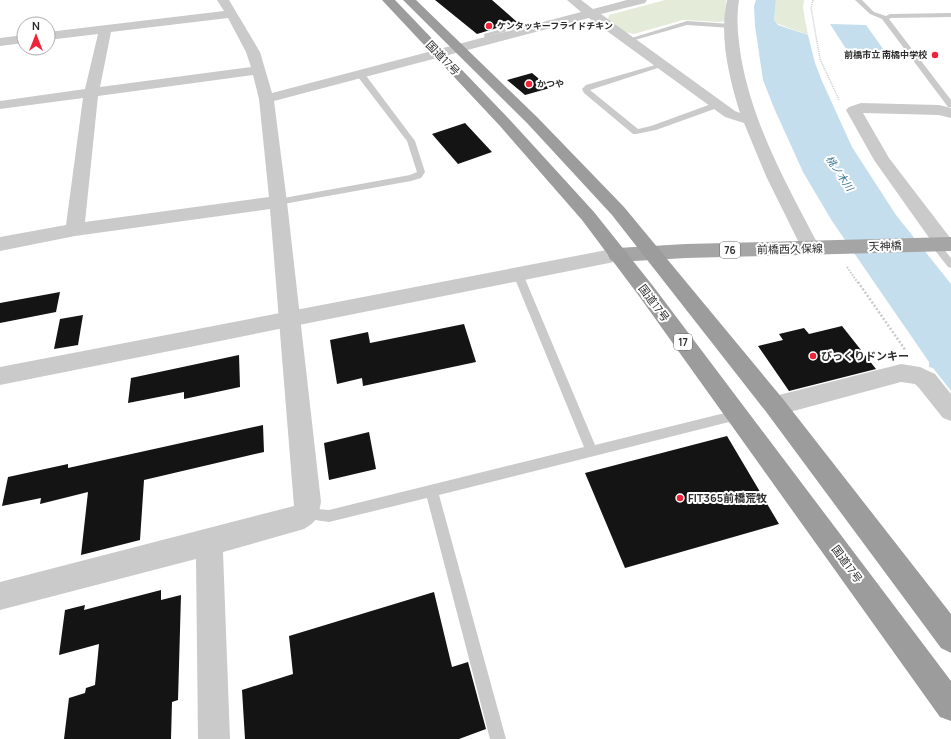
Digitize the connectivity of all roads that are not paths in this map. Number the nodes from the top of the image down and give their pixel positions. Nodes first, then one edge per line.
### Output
1 (388, 0) edge
2 (409, 0) edge
3 (573, 0) edge
4 (641, 0) edge
5 (733, 0) edge
6 (858, 0) edge
7 (227, 7) edge
8 (591, 13) junction
9 (951, 15) edge
10 (885, 18) junction
11 (523, 25) dead end
12 (730, 26) junction
13 (105, 30) junction
14 (56, 35) edge
15 (16, 40) edge
16 (628, 40) junction
17 (488, 41) junction
18 (0, 42) edge
19 (449, 51) junction
20 (662, 64) junction
21 (259, 70) junction
22 (361, 75) junction
23 (91, 93) junction
24 (266, 99) junction
25 (0, 105) edge
26 (717, 105) junction
27 (951, 105) edge
28 (951, 113) edge
29 (749, 119) junction
30 (278, 202) junction
31 (76, 230) junction
32 (0, 244) edge
33 (940, 244) edge
34 (811, 248) junction
35 (652, 252) junction
36 (617, 254) junction
37 (844, 257) joint
38 (951, 265) edge
39 (518, 274) junction
40 (290, 319) junction
41 (0, 376) edge
42 (775, 406) junction
43 (951, 411) edge
44 (737, 415) junction
45 (592, 450) junction
46 (432, 491) junction
47 (306, 514) junction
48 (209, 543) junction
49 (0, 596) edge
50 (951, 638) edge
51 (951, 706) edge
52 (214, 739) edge
53 (498, 739) edge

1 - 19 highway, 国道17号 / 17
2 - 19 highway, 国道17号 / 17
3 - 8 street
4 - 8 street
5 - 12 street
6 - 10 lane
7 - 13 street
7 - 21 street
8 - 16 street
8 - 17 street
9 - 10 lane
10 - 27 lane
11 - 17 lane
12 - 16 lane
12 - 29 street
13 - 14 street
13 - 23 street
15 - 18 street
16 - 20 street
17 - 19 street
19 - 22 street
19 - 35 highway, 国道17号 / 17
19 - 36 highway, 国道17号 / 17
20 - 26 street
20 - 26 lane
21 - 23 street
21 - 24 street
22 - 24 street
22 - 30 lane
23 - 25 street
23 - 31 street
24 - 30 street
26 - 29 street
28 - 33 street
29 - 34 street
30 - 31 street
30 - 40 street
31 - 32 street
33 - 37 main road, 天神橋 / 76
33 - 38 lane
34 - 35 main road, 前橋西久保線 / 76
34 - 37 main road, 前橋西久保線 / 76
35 - 36 main road, 前橋西久保線 / 76
35 - 42 highway, 国道17号 / 17
36 - 39 street
36 - 44 highway, 国道17号 / 17
39 - 40 street
39 - 45 lane
40 - 41 street
40 - 47 street
42 - 43 street
42 - 50 highway, 国道17号 / 17
44 - 45 lane
44 - 51 highway, 国道17号 / 17
45 - 46 lane
46 - 47 lane
46 - 53 lane
47 - 48 street
48 - 49 street
48 - 52 street

